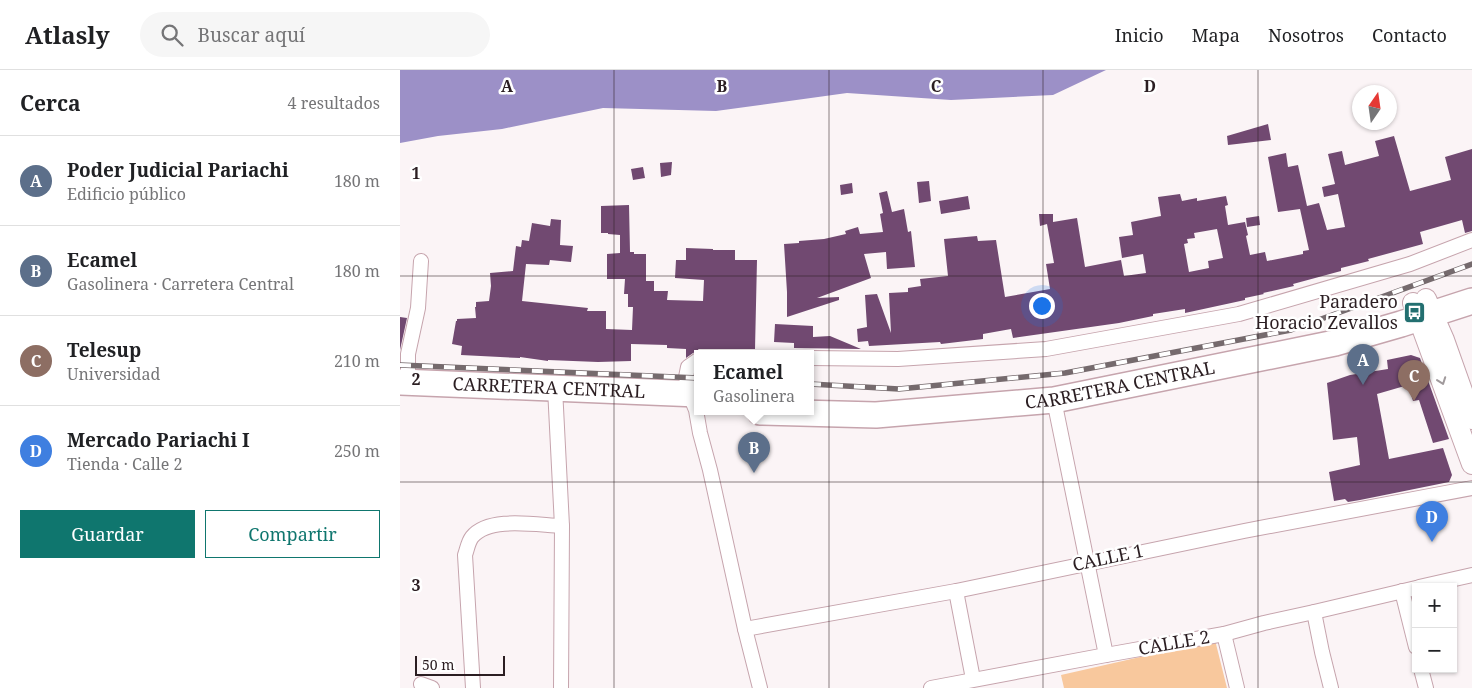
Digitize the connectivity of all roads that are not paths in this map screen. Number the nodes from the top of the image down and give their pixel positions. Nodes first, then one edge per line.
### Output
1 (1472, 240) edge
2 (421, 261) dead end
3 (1472, 283) edge
4 (1472, 301) edge
5 (1423, 308) junction
6 (1436, 343) junction
7 (814, 358) edge
8 (694, 363) edge
9 (403, 388) edge
10 (1043, 396) junction
11 (556, 397) junction
12 (814, 398) edge
13 (694, 399) edge
14 (694, 402) edge
15 (814, 413) edge
16 (697, 415) edge
17 (1472, 419) edge
18 (1472, 464) edge
19 (1472, 488) edge
20 (562, 526) junction
21 (1087, 562) junction
22 (1472, 575) edge
23 (1435, 583) edge
24 (1412, 588) edge
25 (956, 591) junction
26 (1314, 612) junction
27 (745, 628) junction
28 (1224, 634) junction
29 (1106, 654) junction
30 (1422, 673) edge
31 (973, 679) junction
32 (473, 688) edge
33 (561, 688) edge
34 (760, 688) edge
35 (931, 688) edge
36 (1237, 688) edge
37 (1331, 688) edge
38 (1426, 688) edge

1 - 7 street
2 - 9 street
3 - 5 highway, CARRETERA CENTRAL
4 - 5 highway, CARRETERA CENTRAL
5 - 6 street
5 - 10 highway, CARRETERA CENTRAL
6 - 17 street
6 -> 18 street
8 - 13 street
9 - 11 highway, CARRETERA CENTRAL
10 - 12 highway, CARRETERA CENTRAL
10 - 15 highway, CARRETERA CENTRAL
10 - 21 street
11 - 14 highway, CARRETERA CENTRAL
11 - 20 street
16 - 27 street
19 - 21 street, CALLE 1
20 - 32 street
20 - 33 street
21 - 25 street, CALLE 1
21 - 29 street
22 - 23 street, CALLE 2
24 - 26 street, CALLE 2
25 - 27 street, CALLE 1
25 - 31 street
26 - 28 street, CALLE 2
26 - 37 street
27 - 34 street
28 - 29 street, CALLE 2
28 - 36 street
29 - 31 street, CALLE 2
30 - 38 street
31 - 35 street, CALLE 2

